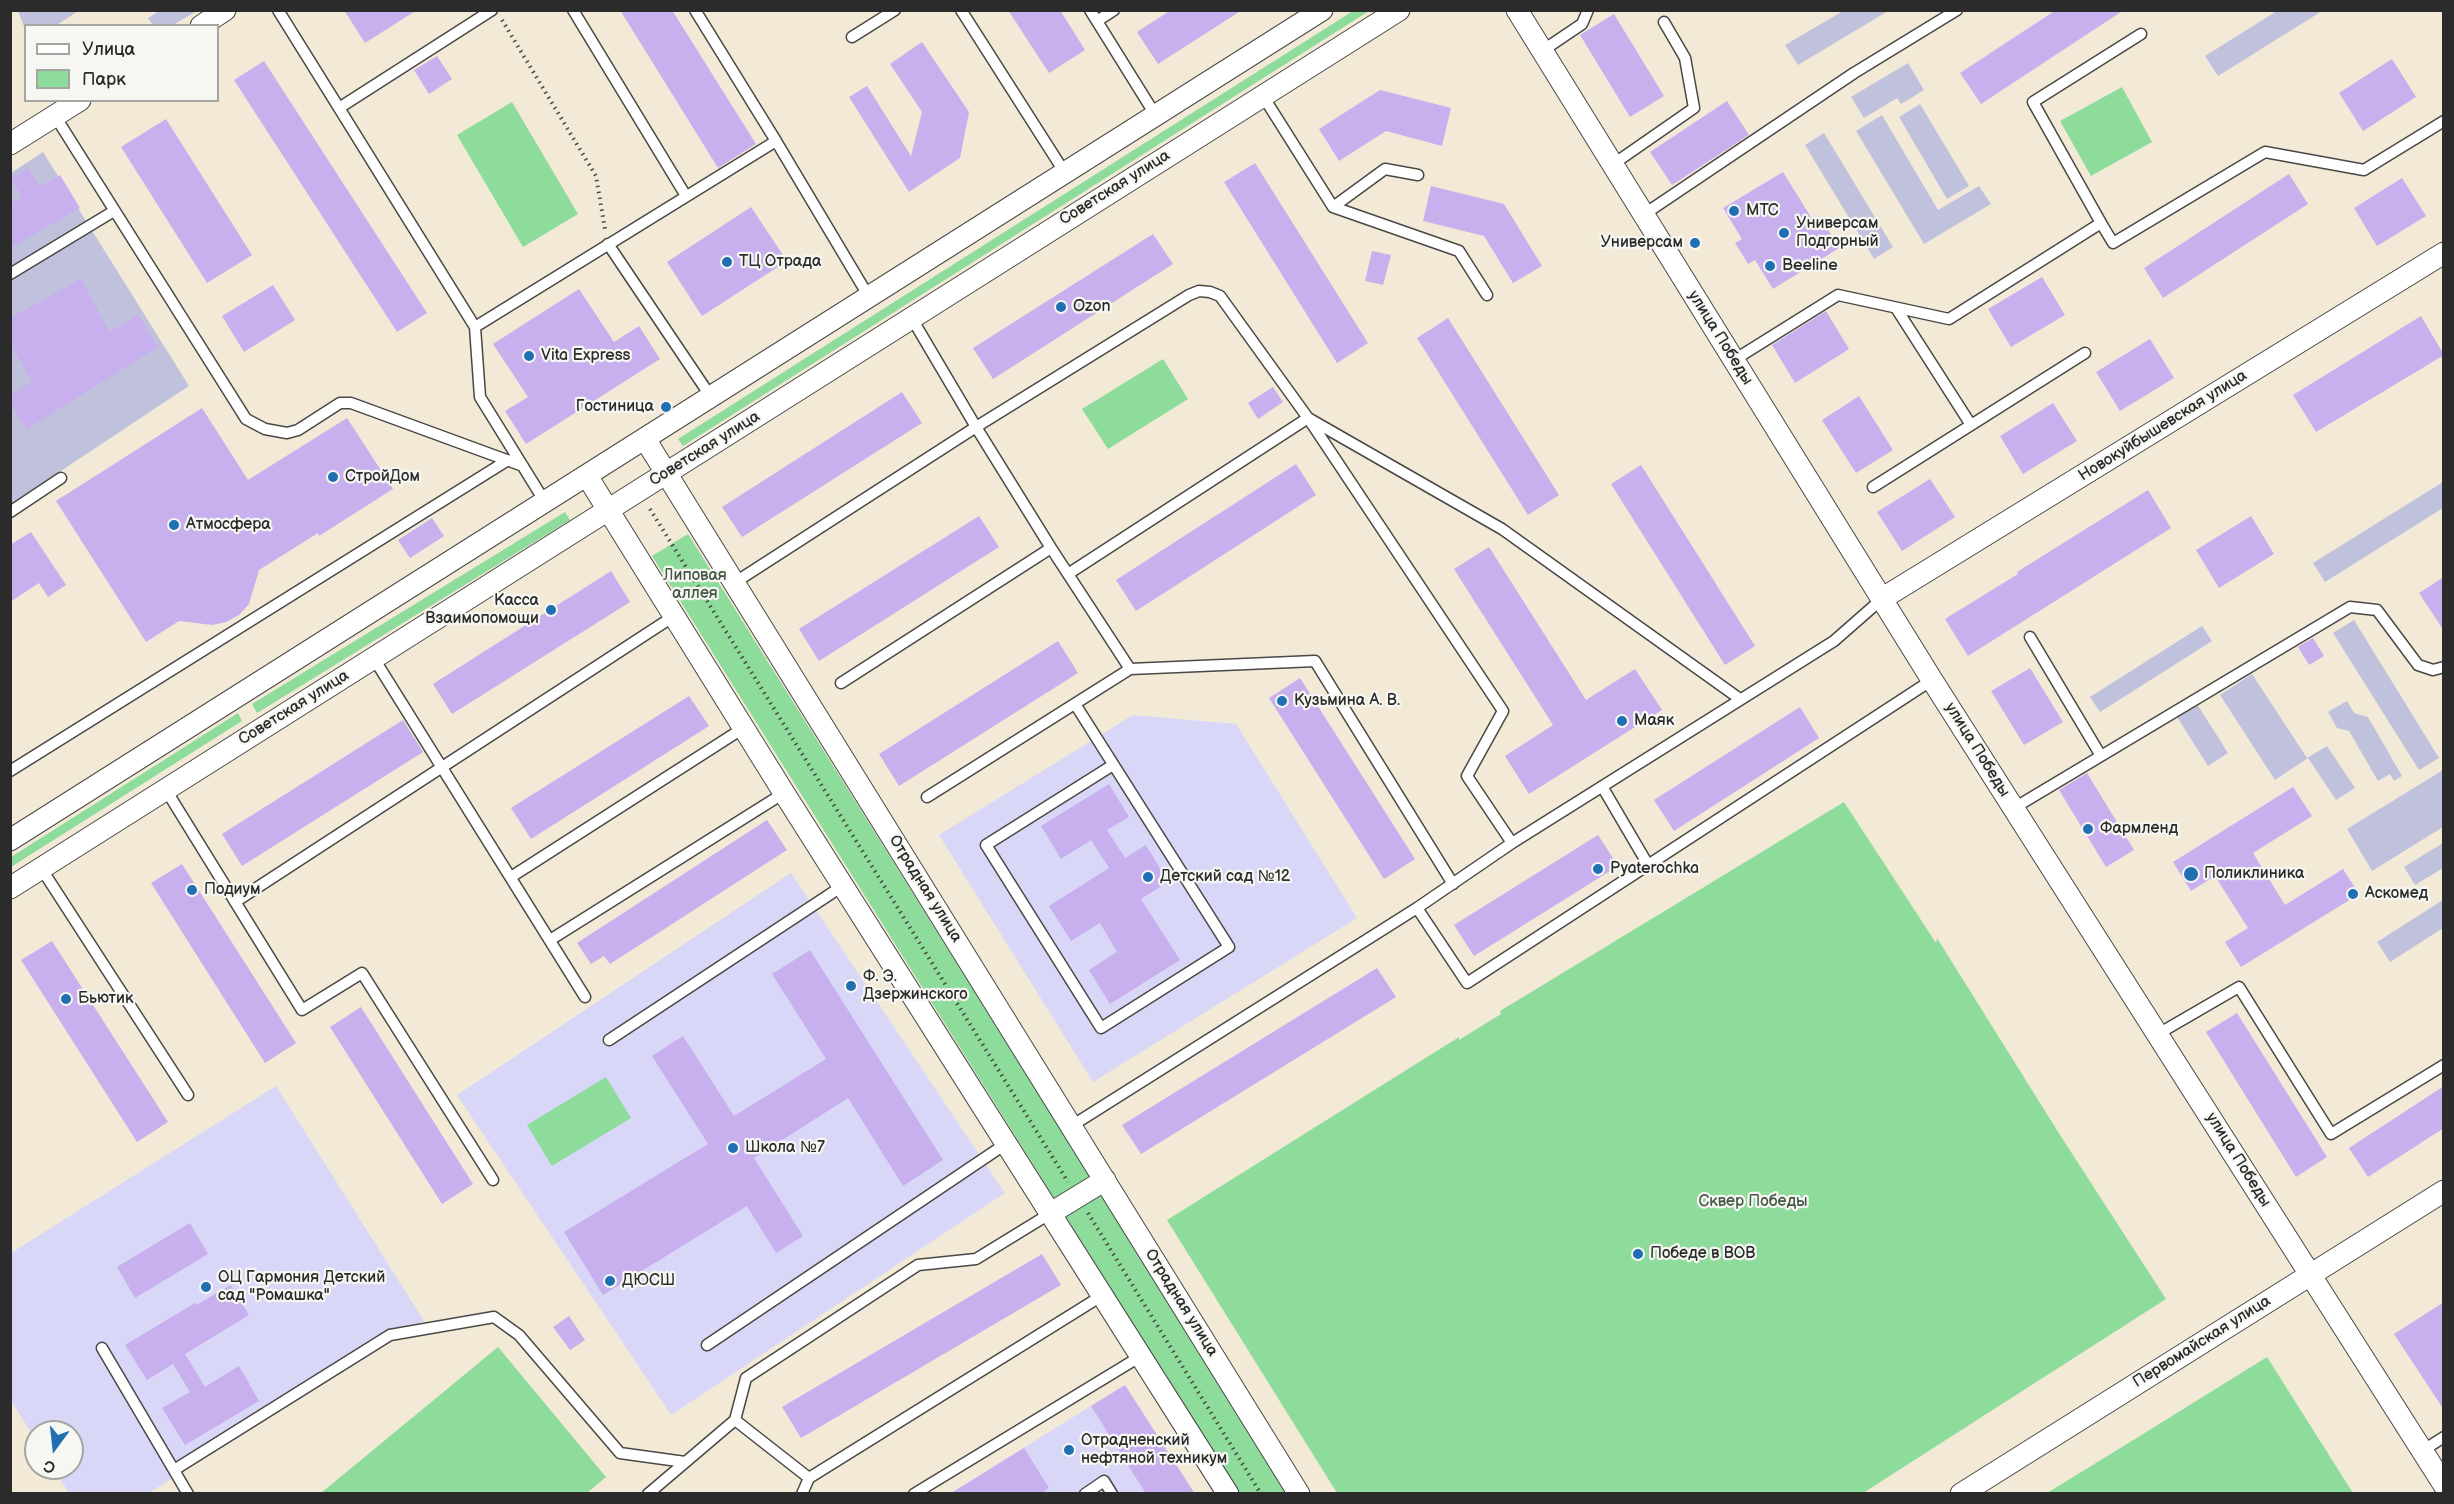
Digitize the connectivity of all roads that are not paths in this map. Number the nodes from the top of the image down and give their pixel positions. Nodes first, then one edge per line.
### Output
1 (225, 10) edge
2 (278, 10) edge
3 (492, 10) edge
4 (573, 10) edge
5 (695, 10) edge
6 (895, 10) edge
7 (960, 10) edge
8 (1090, 10) edge
9 (1114, 10) edge
10 (1322, 10) edge
11 (1399, 10) edge
12 (1517, 10) edge
13 (1588, 10) edge
14 (1957, 10) edge
15 (1097, 21) junction
16 (1664, 22) dead end
17 (204, 24) edge
18 (2141, 34) dead end
19 (852, 37) dead end
20 (1542, 51) junction
21 (1263, 96) junction
22 (77, 102) edge
23 (339, 108) junction
24 (55, 116) junction
25 (1156, 116) junction
26 (2444, 121) edge
27 (12, 138) edge
28 (776, 141) junction
29 (1612, 165) junction
30 (1065, 173) junction
31 (1418, 175) dead end
32 (686, 196) junction
33 (1333, 207) junction
34 (114, 211) junction
35 (1643, 215) junction
36 (2100, 223) junction
37 (608, 244) junction
38 (2444, 253) edge
39 (10, 274) edge
40 (1486, 295) dead end
41 (869, 297) junction
42 (1896, 308) junction
43 (911, 318) junction
44 (475, 327) junction
45 (2085, 352) dead end
46 (1734, 360) junction
47 (711, 398) junction
48 (1308, 418) junction
49 (1971, 425) junction
50 (976, 427) junction
51 (645, 439) junction
52 (508, 460) junction
53 (523, 466) junction
54 (666, 473) junction
55 (586, 476) junction
56 (61, 478) dead end
57 (1873, 487) dead end
58 (545, 502) junction
59 (608, 510) junction
60 (10, 512) edge
61 (1051, 548) junction
62 (1068, 574) junction
63 (734, 583) junction
64 (1883, 598) junction
65 (674, 616) junction
66 (2030, 637) dead end
67 (373, 657) junction
68 (2444, 668) edge
69 (1130, 669) junction
70 (1932, 680) junction
71 (841, 683) dead end
72 (1740, 699) junction
73 (1075, 704) junction
74 (745, 728) junction
75 (2101, 756) junction
76 (1113, 765) junction
77 (442, 767) junction
78 (10, 771) edge
79 (1603, 788) junction
80 (166, 790) junction
81 (784, 793) junction
82 (927, 797) dead end
83 (2014, 808) junction
84 (10, 840) edge
85 (1512, 843) junction
86 (1647, 863) junction
87 (41, 868) junction
88 (511, 877) junction
89 (1453, 884) junction
90 (844, 885) junction
91 (10, 888) edge
92 (235, 902) junction
93 (1417, 908) junction
94 (550, 940) junction
95 (585, 997) dead end
96 (2158, 1034) junction
97 (609, 1041) dead end
98 (2444, 1065) edge
99 (188, 1095) dead end
100 (1073, 1125) junction
101 (1008, 1143) junction
102 (493, 1180) dead end
103 (1105, 1180) junction
104 (2444, 1191) edge
105 (1051, 1213) junction
106 (2311, 1275) junction
107 (1103, 1295) junction
108 (707, 1345) dead end
109 (102, 1348) dead end
110 (1141, 1356) junction
111 (735, 1420) junction
112 (2444, 1437) edge
113 (2422, 1451) junction
114 (685, 1462) junction
115 (174, 1470) junction
116 (809, 1478) junction
117 (2444, 1485) edge
118 (188, 1494) edge
119 (648, 1494) edge
120 (802, 1494) edge
121 (914, 1494) edge
122 (1085, 1494) edge
123 (1112, 1494) edge
124 (1228, 1494) edge
125 (1299, 1494) edge
126 (1960, 1494) edge

1 - 17 street
2 - 23 lane
3 - 23 lane
4 - 32 lane
5 - 28 lane
6 - 19 lane
7 - 30 lane
8 - 15 lane
9 - 15 lane
10 - 25 street
11 - 21 street, Советская улица
12 - 20 street, улица Победы
13 - 20 lane
14 - 35 lane
15 - 25 lane
16 - 29 lane
18 - 36 lane
20 - 29 street, улица Победы
21 - 33 lane
21 - 43 street, Советская улица
22 - 24 street
23 - 44 lane
24 - 27 street
24 - 34 lane
25 - 30 street
26 - 36 lane
28 - 32 lane
28 - 41 lane
29 - 35 street, улица Победы
30 - 41 street
31 - 33 lane
32 - 37 lane
33 - 40 lane
34 - 39 lane
34 - 52 lane
35 - 46 street, улица Победы
36 - 42 lane
37 - 44 lane
37 - 47 lane
38 - 64 street, Новокуйбышевская улица
41 - 47 street
42 - 46 lane
42 - 49 lane
43 - 50 lane
43 - 54 street, Советская улица
44 - 53 lane
45 - 49 lane
46 - 64 street, улица Победы
47 - 51 street
48 - 50 lane
48 - 62 lane
48 - 72 lane
48 - 85 lane
49 - 57 lane
50 - 61 lane
50 - 63 lane
51 - 54 street, Отрадная улица
51 - 55 street
52 - 53 lane
52 - 78 lane
53 - 58 lane
54 - 59 street, Советская улица
54 - 63 street, Отрадная улица
55 - 58 street
55 - 59 street
56 - 60 lane
58 - 84 street
59 - 65 street
59 - 67 street, Советская улица
61 - 62 lane
61 - 71 lane
62 - 69 lane
63 - 100 street, Отрадная улица
64 - 70 street, улица Победы
64 - 72 lane
65 - 74 street
65 - 77 lane
66 - 75 lane
67 - 77 lane
67 - 80 street, Советская улица
68 - 75 lane
69 - 73 lane
69 - 89 lane
70 - 83 street, улица Победы
70 - 86 lane
72 - 79 lane
73 - 76 lane
73 - 82 lane
74 - 81 street
74 - 88 lane
75 - 83 lane
76 - 76 lane
77 - 88 lane
77 - 92 lane
79 - 85 lane
79 - 86 lane
80 - 87 street, Советская улица
80 - 92 lane
81 - 90 street
81 - 94 lane
83 - 96 street, улица Победы
85 - 89 lane
86 - 93 lane
87 - 91 street, Советская улица
87 - 99 lane
88 - 94 lane
89 - 93 lane
90 - 97 lane
90 - 101 street
92 - 102 lane
93 - 100 lane
94 - 95 lane
96 - 98 lane
96 - 106 street, улица Победы
100 - 103 street, Отрадная улица
101 - 105 street
101 - 108 lane
103 - 105 street
103 - 125 street, Отрадная улица
104 - 106 street, Первомайская улица
105 - 107 street
105 - 111 lane
106 - 113 street, улица Победы
106 - 126 street, Первомайская улица
107 - 110 street
107 - 116 lane
109 - 115 lane
110 - 121 lane
110 - 124 street
111 - 114 lane
111 - 116 lane
112 - 113 lane
113 - 117 street, улица Победы
114 - 115 lane
114 - 119 lane
115 - 118 lane
116 - 120 lane
122 - 123 lane

